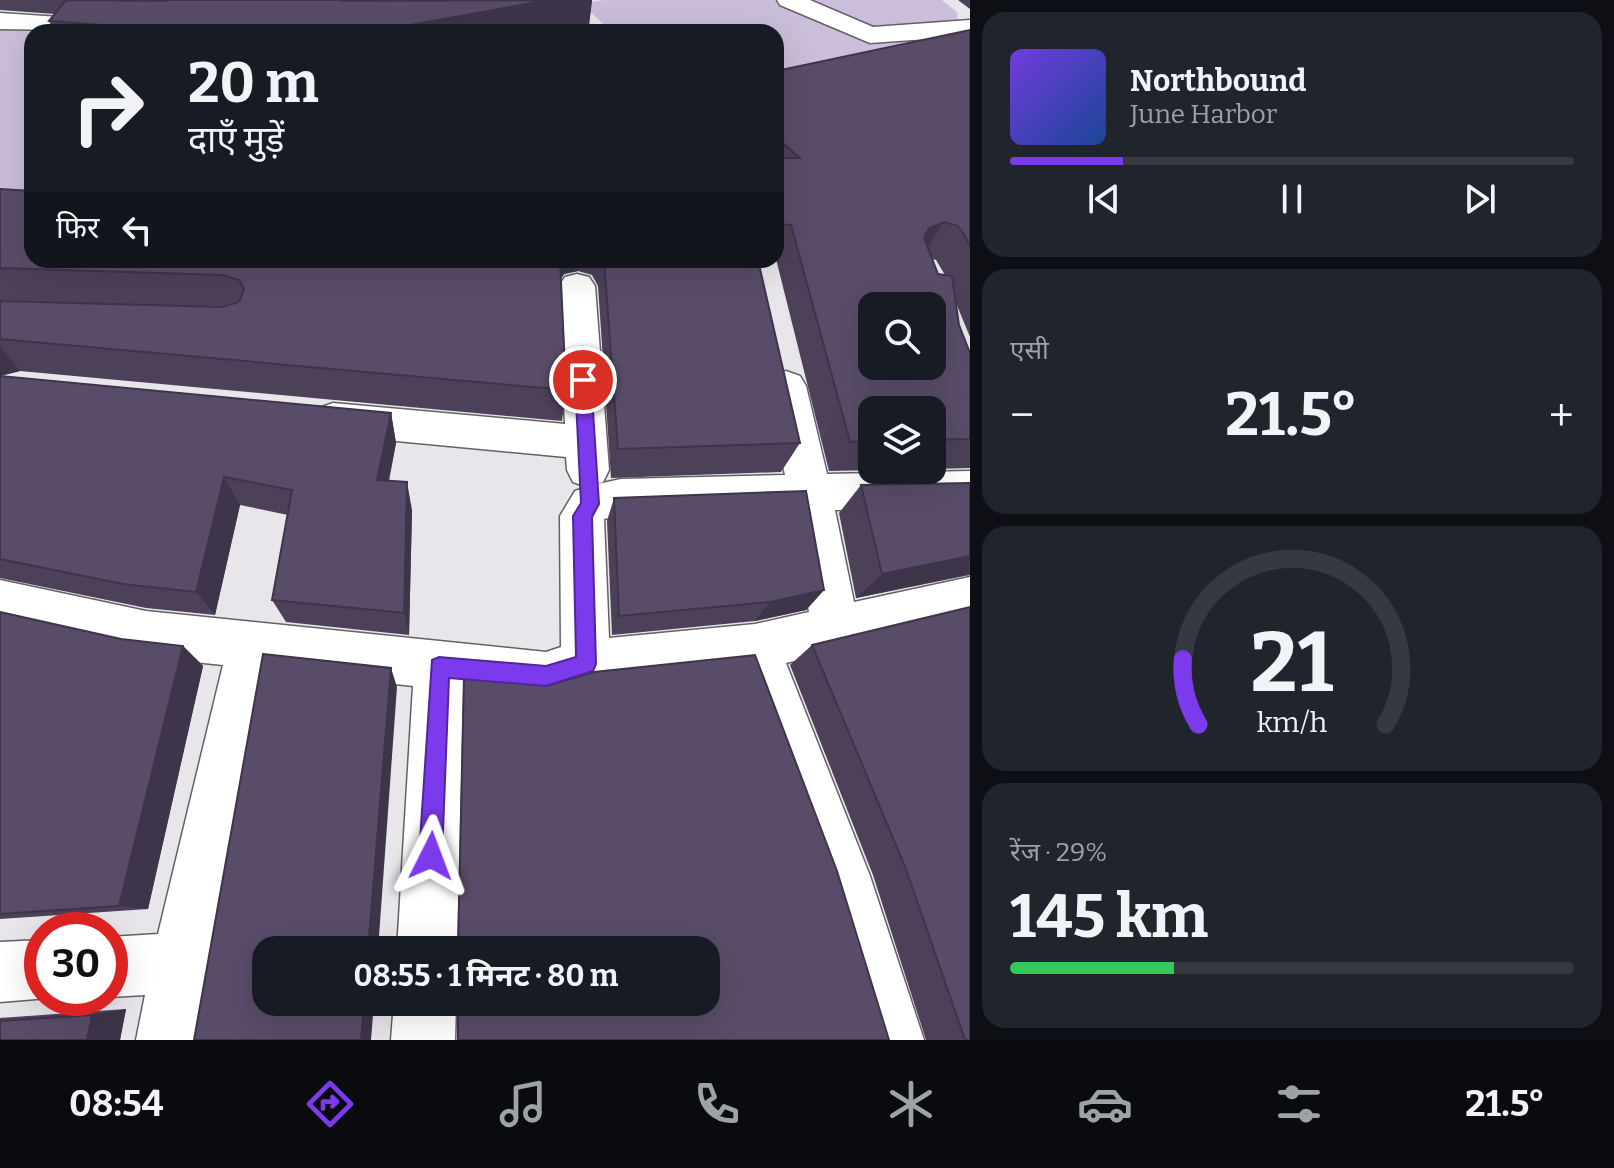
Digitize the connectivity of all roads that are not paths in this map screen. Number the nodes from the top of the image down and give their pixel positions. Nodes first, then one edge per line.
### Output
1 (789, 0) edge
2 (0, 21) edge
3 (45, 24) edge
4 (970, 28) edge
5 (577, 286) dead end
6 (778, 352) edge
7 (289, 415) edge
8 (587, 442) junction
9 (969, 490) edge
10 (810, 491) junction
11 (590, 504) junction
12 (970, 598) edge
13 (0, 602) edge
14 (836, 630) junction
15 (755, 647) junction
16 (251, 648) junction
17 (586, 664) junction
18 (439, 667) junction
19 (428, 936) edge
20 (181, 963) junction
21 (128, 966) edge
22 (24, 971) edge
23 (0, 972) edge
24 (424, 1016) edge
25 (168, 1040) edge
26 (423, 1040) edge
27 (892, 1040) edge

1 - 4 street
2 - 3 street
5 - 8 street
6 - 10 street
7 - 8 street
8 - 11 street
9 - 10 street
10 - 11 street
10 - 14 street
11 - 17 street
12 - 14 street
13 - 16 street
14 - 15 street
15 - 17 street
15 - 27 street
16 - 18 street
16 - 20 street
17 - 18 street
18 - 19 street
20 - 21 street
20 - 25 street
22 - 23 street
24 - 26 street

